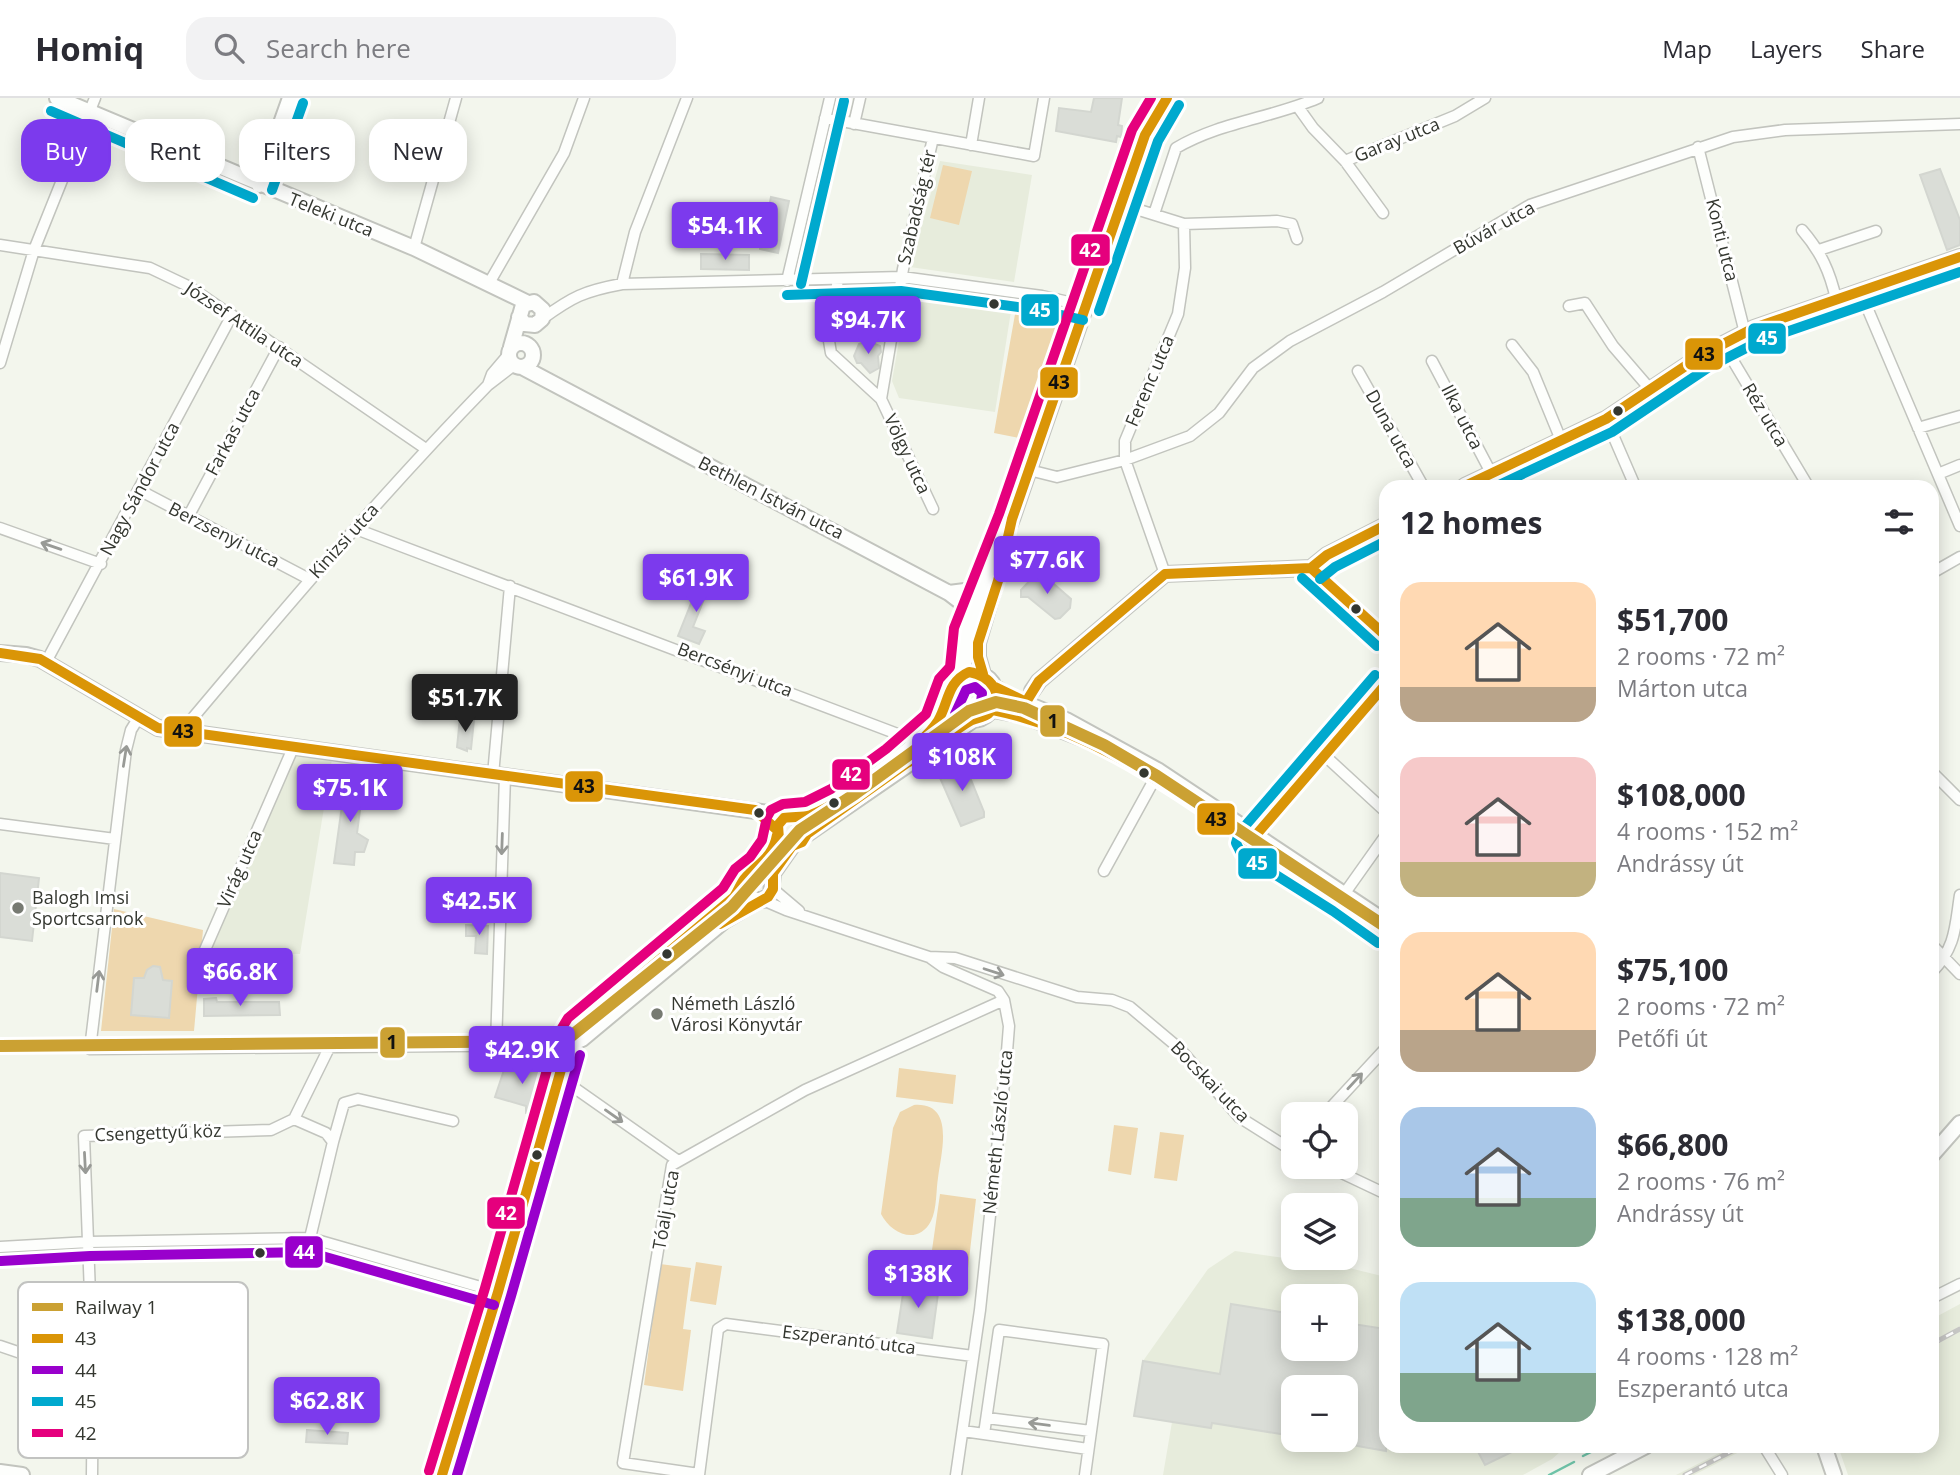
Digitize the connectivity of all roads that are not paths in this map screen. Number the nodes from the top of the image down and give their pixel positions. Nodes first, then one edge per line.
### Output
1 (57, 98) edge
2 (95, 98) edge
3 (290, 98) edge
4 (456, 98) edge
5 (584, 98) edge
6 (687, 98) edge
7 (830, 98) edge
8 (860, 98) edge
9 (979, 98) edge
10 (1044, 98) edge
11 (1167, 98) edge
12 (1318, 98) edge
13 (1485, 98) edge
14 (1298, 107) junction
15 (90, 113) junction
16 (825, 118) junction
17 (854, 124) junction
18 (1960, 124) edge
19 (933, 138) junction
20 (971, 145) junction
21 (1698, 147) junction
22 (1345, 161) junction
23 (259, 185) junction
24 (1120, 204) junction
25 (1383, 213) dead end
26 (1154, 214) junction
27 (1184, 223) junction
28 (1802, 230) dead end
29 (1876, 231) dead end
30 (1297, 239) dead end
31 (0, 245) edge
32 (414, 248) junction
33 (34, 250) junction
34 (1819, 250) junction
35 (1960, 257) edge
36 (902, 277) junction
37 (838, 280) junction
38 (787, 281) junction
39 (622, 284) junction
40 (488, 285) junction
41 (1860, 291) junction
42 (1836, 299) junction
43 (1086, 306) junction
44 (1569, 306) dead end
45 (531, 313) junction
46 (232, 315) junction
47 (1745, 333) junction
48 (1723, 344) junction
49 (1512, 345) dead end
50 (279, 347) junction
51 (520, 358) junction
52 (1432, 361) dead end
53 (0, 363) edge
54 (1358, 371) dead end
55 (1650, 389) junction
56 (881, 399) junction
57 (1960, 416) edge
58 (1606, 419) junction
59 (1918, 428) junction
60 (1561, 440) junction
61 (426, 449) junction
62 (1125, 460) junction
63 (1960, 466) edge
64 (1029, 470) junction
65 (1938, 474) junction
66 (1420, 480) edge
67 (1495, 480) edge
68 (1631, 480) edge
69 (1804, 480) edge
70 (139, 490) junction
71 (933, 509) dead end
72 (188, 517) junction
73 (1012, 519) junction
74 (1960, 526) edge
75 (0, 528) edge
76 (356, 529) junction
77 (1379, 529) edge
78 (1960, 557) edge
79 (101, 564) junction
80 (1311, 568) junction
81 (1939, 569) edge
82 (990, 572) junction
83 (1165, 573) junction
84 (309, 579) junction
85 (510, 586) junction
86 (949, 593) junction
87 (975, 613) junction
88 (981, 627) junction
89 (1379, 630) edge
90 (0, 653) edge
91 (46, 662) junction
92 (963, 674) junction
93 (982, 674) junction
94 (995, 687) junction
95 (1379, 692) edge
96 (1029, 697) junction
97 (948, 698) junction
98 (993, 710) junction
99 (139, 717) junction
100 (973, 720) junction
101 (181, 732) junction
102 (916, 741) junction
103 (293, 748) junction
104 (1323, 754) junction
105 (499, 775) junction
106 (1157, 775) junction
107 (1939, 779) edge
108 (1960, 800) edge
109 (1379, 806) edge
110 (755, 810) junction
111 (793, 817) junction
112 (0, 824) edge
113 (777, 832) junction
114 (807, 834) junction
115 (115, 839) junction
116 (1252, 839) junction
117 (1379, 845) edge
118 (792, 846) junction
119 (754, 872) junction
120 (1104, 872) dead end
121 (743, 885) junction
122 (767, 893) junction
123 (1960, 895) edge
124 (1343, 896) junction
125 (1379, 918) edge
126 (1379, 926) edge
127 (204, 952) dead end
128 (1939, 953) edge
129 (929, 957) junction
130 (1945, 959) junction
131 (1939, 965) edge
132 (1960, 974) edge
133 (1004, 1000) junction
134 (496, 1045) junction
135 (568, 1045) junction
136 (330, 1046) junction
137 (1379, 1056) edge
138 (559, 1077) junction
139 (1336, 1102) edge
140 (294, 1119) junction
141 (453, 1121) dead end
142 (1960, 1123) edge
143 (332, 1142) junction
144 (1281, 1142) edge
145 (1939, 1146) edge
146 (677, 1160) junction
147 (1354, 1179) edge
148 (1379, 1191) edge
149 (310, 1238) junction
150 (89, 1242) junction
151 (0, 1247) edge
152 (90, 1282) edge
153 (1960, 1284) edge
154 (1939, 1290) edge
155 (498, 1292) junction
156 (1942, 1293) junction
157 (1939, 1294) edge
158 (0, 1346) edge
159 (18, 1352) edge
160 (973, 1356) junction
161 (986, 1418) junction
162 (1091, 1431) junction
163 (963, 1432) junction
164 (984, 1434) junction
165 (1088, 1449) junction
166 (1632, 1453) edge
167 (1768, 1453) edge
168 (1826, 1453) edge
169 (0, 1472) edge
170 (443, 1474) edge
171 (699, 1474) edge
172 (22, 1475) edge
173 (956, 1475) edge
174 (1085, 1475) edge
175 (1590, 1475) edge
176 (1782, 1475) edge
177 (1834, 1475) edge

1 - 15 street, Teleki utca
2 - 15 street
3 - 23 street
4 - 32 street
5 - 40 street
6 - 39 street
7 - 16 street
8 - 17 street
9 - 20 street
10 - 20 street, Szabadság tér
11 - 24 street
12 - 14 street
13 - 22 street, Garay utca
14 - 22 street, Garay utca
14 - 26 street
15 - 23 street, Teleki utca
15 - 33 street
16 - 17 street, Szabadság tér
16 - 38 street
17 - 19 street, Szabadság tér
18 - 21 street, Búvár utca
19 - 20 street, Szabadság tér
19 - 36 street, Szabadság tér
21 - 47 street, Konti utca
21 - 62 street, Búvár utca
22 - 25 street, Garay utca
23 - 32 street, Teleki utca
24 - 26 street
24 - 43 street
26 - 27 street
27 - 30 street
27 - 62 street, Ferenc utca
28 - 34 street
29 - 34 street
31 - 33 street, József Attila utca
32 - 40 street, Teleki utca
33 - 46 street, József Attila utca
33 - 53 street
34 - 42 street
35 - 41 street
36 - 37 street
36 - 43 street
36 - 56 street, Völgy utca
37 - 38 street
37 - 56 street, Völgy utca
38 - 39 street
39 - 45 street
40 - 45 street, Teleki utca
41 - 42 street
41 - 59 street
42 - 47 street
43 - 64 street
44 - 55 street
45 - 51 street
45 - 51 street
46 - 50 street, József Attila utca
46 - 70 street, Nagy Sándor utca
47 - 48 street
48 - 55 street
48 - 69 street, Réz utca
49 - 60 street
50 - 61 street, József Attila utca
50 - 72 street, Farkas utca
51 - 61 street, Kinizsi utca
51 - 86 street, Bethlen István utca
52 - 67 street, Ilka utca
54 - 66 street, Duna utca
55 - 58 street
56 - 71 street, Völgy utca
57 - 59 street
58 - 60 street
58 - 68 street
59 - 65 street
60 - 67 street
61 - 76 street, Kinizsi utca
62 - 64 street, Búvár utca
62 - 83 street
63 - 65 street
64 - 73 street
65 - 74 street
70 - 72 street, Berzsenyi utca
70 - 79 street, Nagy Sándor utca
72 - 84 street, Berzsenyi utca
73 - 82 street
73 - 88 street
79 -> 75 street
76 - 84 street, Kinizsi utca
76 - 85 street, Bercsényi utca
77 - 80 street
78 - 81 street
79 - 91 street, Nagy Sándor utca
80 - 83 street
80 - 89 street
82 - 86 street
82 - 87 street
83 - 96 street
84 - 101 street, Kinizsi utca
85 - 102 street, Bercsényi utca
85 - 105 street
86 - 87 street, Bethlen István utca
87 - 88 street
87 - 92 street
88 - 93 street
90 - 91 street
91 - 99 street
92 - 93 street
92 - 97 street
93 - 94 street
94 - 96 street
94 - 98 street
95 - 104 street
96 - 106 street
97 - 100 street
97 - 102 street
98 - 100 street
98 - 106 street
99 - 101 street
115 -> 99 street
100 - 114 street
101 - 103 street
102 - 111 street
103 - 105 street
103 - 127 street, Virág utca
104 - 109 street
104 - 116 street
105 - 110 street
105 -> 134 street
106 - 116 street
106 - 120 street
107 - 108 street
110 - 111 street
110 - 113 street
111 - 113 street
111 - 114 street
112 - 115 street
113 - 118 street
113 - 119 street
114 - 118 street
136 -> 115 street
116 - 124 street
117 - 124 street
118 - 122 street
119 - 121 street
119 - 122 street
121 - 122 street
121 - 135 street
122 - 129 street, Bocskai utca
122 - 135 street
123 - 130 street
124 - 125 street
124 - 126 street
128 - 130 street
129 - 133 street, Bocskai utca
129 -> 144 street, Bocskai utca
130 - 131 street
130 - 132 street
133 - 146 street, Tóalj utca
133 - 160 street, Németh László utca
134 - 135 street
134 - 136 street
135 - 138 street
136 - 140 street
139 -> 137 street
138 -> 146 street
138 - 155 street
140 - 143 street
140 -> 150 street, Csengettyű köz
141 - 143 street
142 - 145 street
143 - 149 street
146 - 171 street, Tóalj utca
147 - 148 street
149 - 150 street
149 - 155 street
150 - 151 street
150 - 152 street
153 - 156 street
154 - 156 street
155 - 170 street
156 - 157 street
158 - 159 street
160 - 163 street, Németh László utca
160 - 171 street, Eszperantó utca
162 -> 161 street
161 - 162 street
161 - 164 street
162 - 165 street
163 - 164 street
163 - 173 street, Németh László utca
164 - 165 street
165 - 174 street
166 - 175 street
167 - 176 street
168 - 177 street
169 - 172 street

